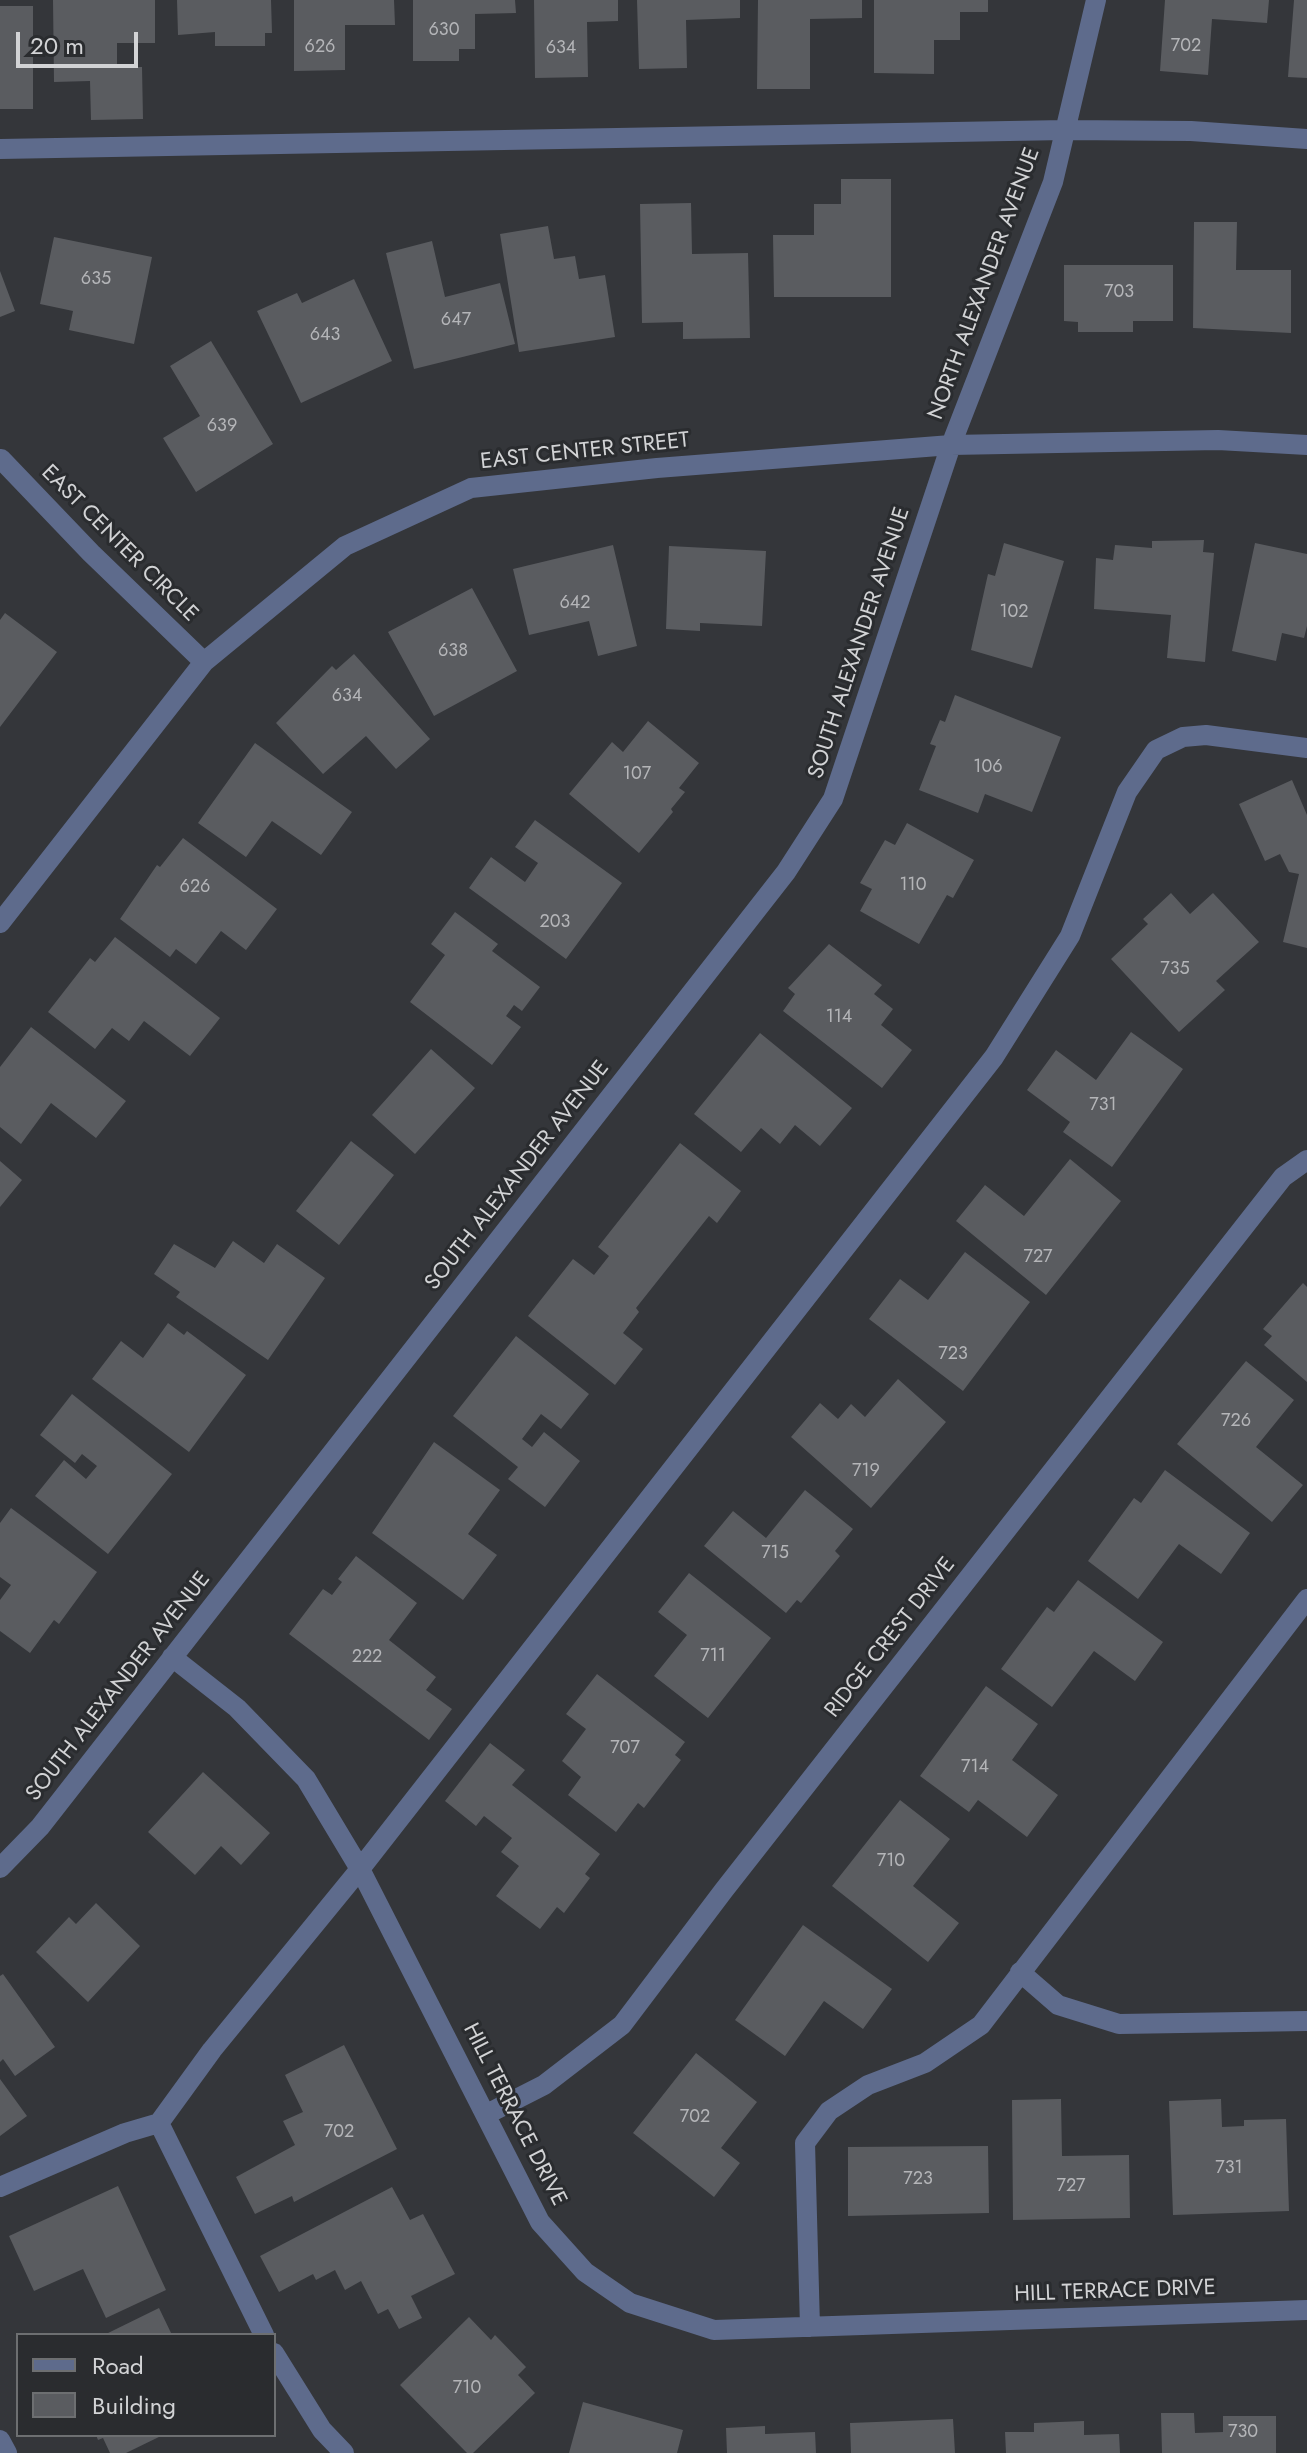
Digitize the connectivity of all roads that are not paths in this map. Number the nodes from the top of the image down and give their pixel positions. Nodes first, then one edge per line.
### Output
1 (1096, 0) edge
2 (1065, 130) junction
3 (1307, 139) edge
4 (0, 149) edge
5 (951, 445) junction
6 (1307, 445) edge
7 (1, 459) edge
8 (204, 662) junction
9 (1307, 748) edge
10 (0, 923) edge
11 (1307, 1160) edge
12 (1307, 1599) edge
13 (172, 1657) junction
14 (0, 1868) edge
15 (360, 1869) junction
16 (1020, 1972) junction
17 (1307, 2021) edge
18 (487, 2114) junction
19 (159, 2123) junction
20 (0, 2187) edge
21 (1307, 2310) edge
22 (810, 2327) junction
23 (263, 2333) edge
24 (276, 2356) edge
25 (0, 2440) edge
26 (7, 2453) edge
27 (344, 2453) edge

1 - 2 street, NORTH ALEXANDER AVENUE
2 - 3 street
2 - 4 street
2 - 5 street, NORTH ALEXANDER AVENUE
5 - 6 street, EAST CENTER STREET
5 - 8 street, EAST CENTER STREET
5 - 13 street, SOUTH ALEXANDER AVENUE
7 - 8 street, EAST CENTER CIRCLE
8 - 10 street, EAST CENTER STREET
9 - 15 street
11 - 18 street, RIDGE CREST DRIVE
12 - 16 street
13 - 14 street, SOUTH ALEXANDER AVENUE
13 - 15 street, HILL TERRACE DRIVE
15 - 18 street, HILL TERRACE DRIVE
15 - 19 street
16 - 17 street
16 - 22 street
18 - 22 street, HILL TERRACE DRIVE
19 - 20 street
19 - 23 street
21 - 22 street, HILL TERRACE DRIVE
24 - 27 street
25 - 26 street

